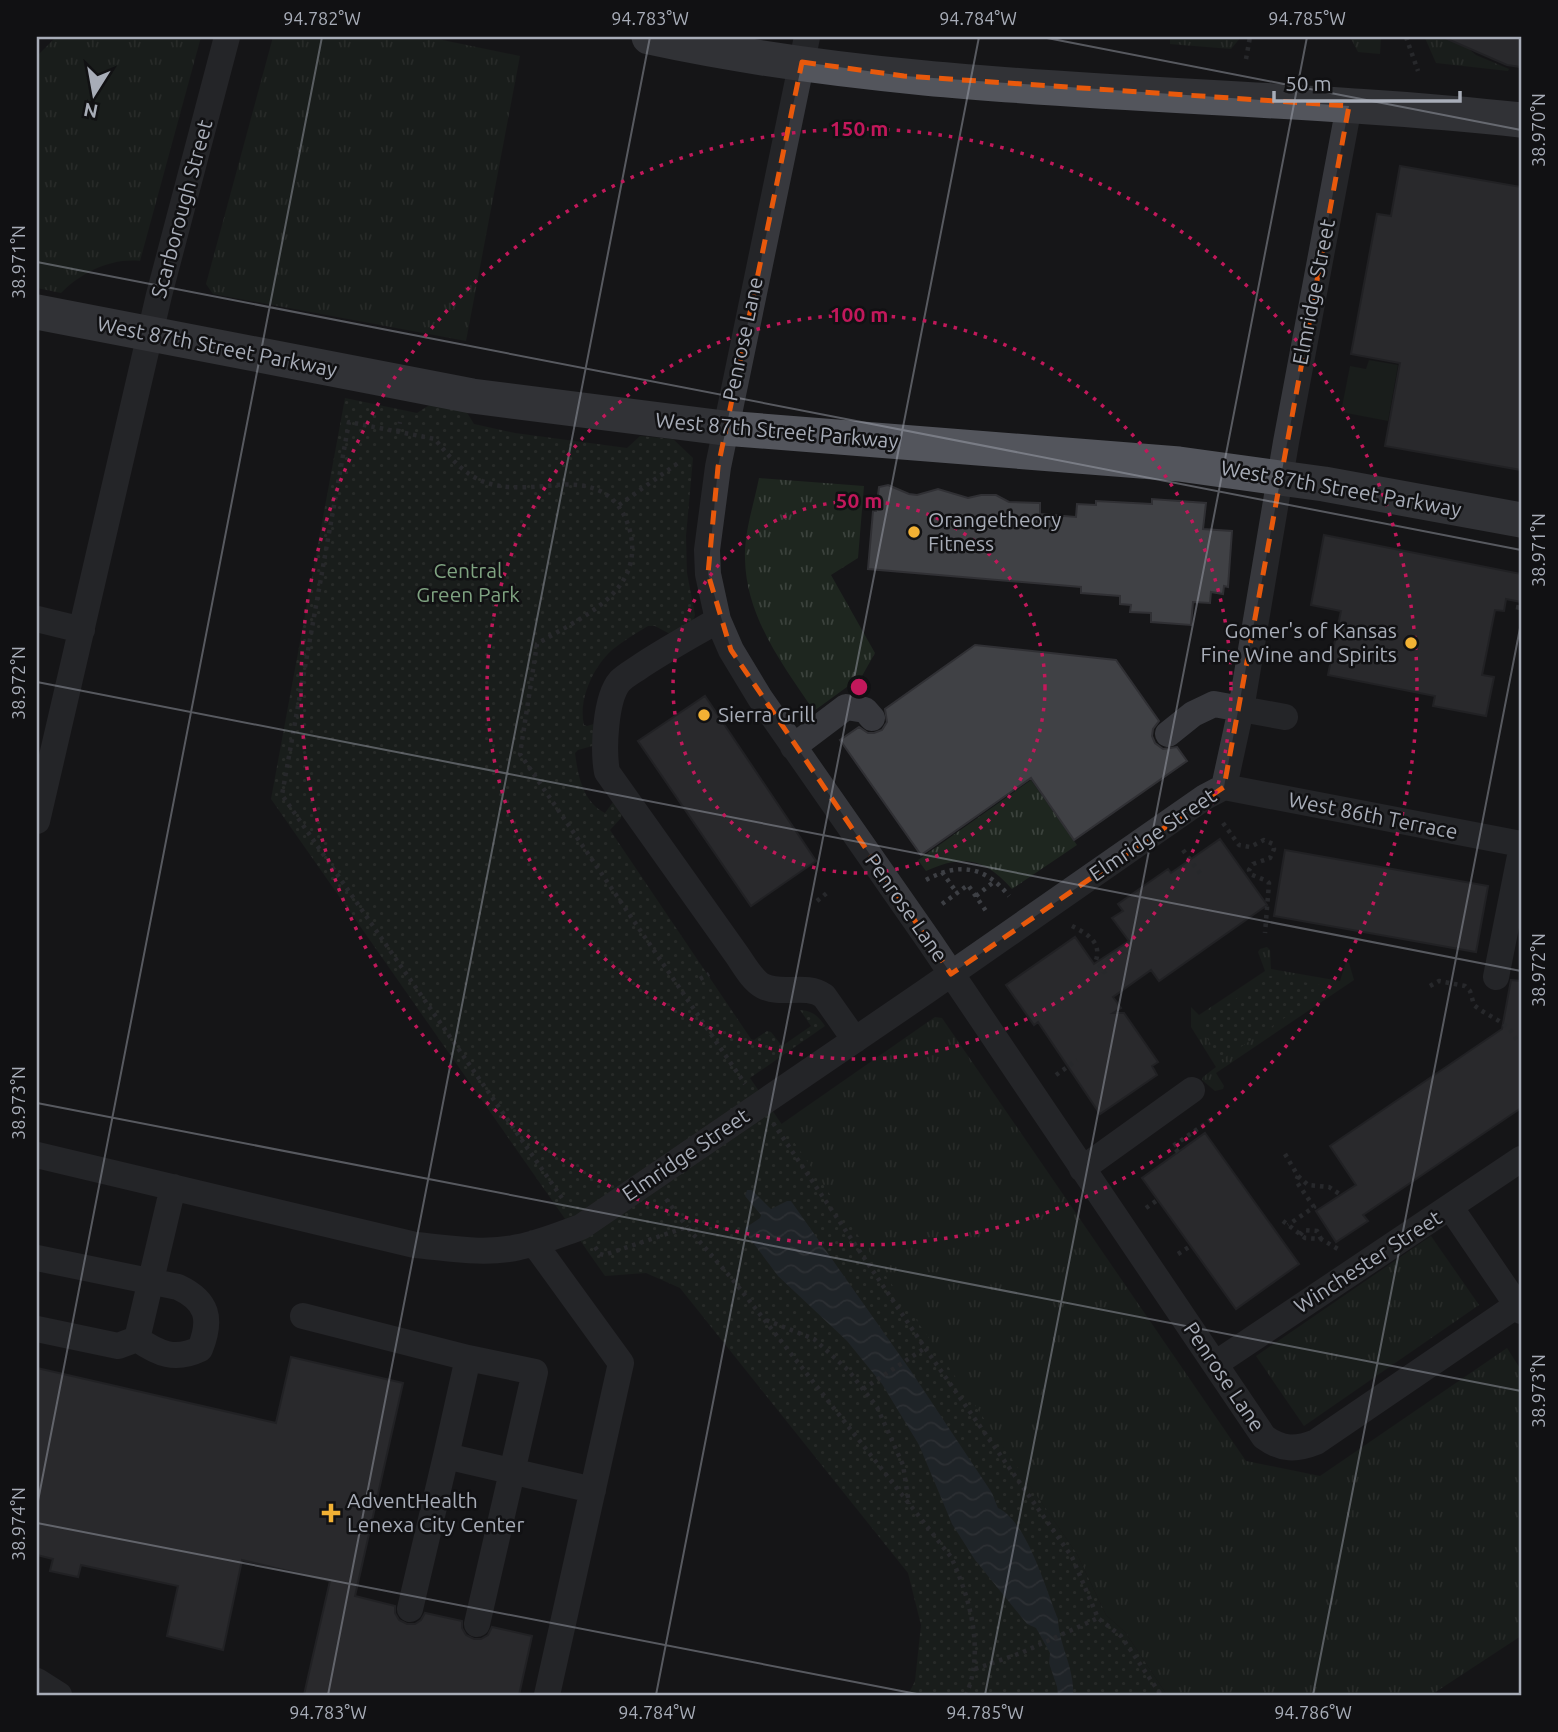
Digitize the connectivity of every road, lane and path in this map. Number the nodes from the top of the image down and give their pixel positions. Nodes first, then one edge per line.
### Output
1 (227, 37) edge
2 (649, 37) edge
3 (1250, 37) edge
4 (1406, 37) edge
5 (805, 50) edge
6 (1246, 59) dead end
7 (1418, 71) dead end
8 (1349, 106) junction
9 (1521, 120) edge
10 (37, 312) edge
11 (149, 335) junction
12 (400, 422) dead end
13 (724, 428) junction
14 (398, 432) junction
15 (678, 463) dead end
16 (1280, 477) junction
17 (620, 505) junction
18 (1521, 520) edge
19 (37, 619) edge
20 (718, 620) junction
21 (82, 630) junction
22 (1241, 709) junction
23 (1285, 717) dead end
24 (872, 718) dead end
25 (1168, 734) dead end
26 (793, 747) junction
27 (1224, 787) junction
28 (37, 821) edge
29 (1223, 823) dead end
30 (1521, 844) edge
31 (1183, 850) dead end
32 (1521, 851) edge
33 (942, 872) junction
34 (1202, 876) dead end
35 (926, 880) dead end
36 (996, 880) junction
37 (828, 892) dead end
38 (957, 893) junction
39 (976, 896) junction
40 (1009, 896) dead end
41 (817, 901) dead end
42 (943, 904) dead end
43 (986, 911) dead end
44 (1072, 926) dead end
45 (1265, 933) dead end
46 (1128, 954) dead end
47 (1100, 965) junction
48 (1110, 968) dead end
49 (709, 974) dead end
50 (951, 974) junction
51 (1496, 977) dead end
52 (700, 979) dead end
53 (1430, 986) dead end
54 (855, 1040) junction
55 (1521, 1043) edge
56 (1077, 1060) dead end
57 (1056, 1076) dead end
58 (1192, 1090) dead end
59 (760, 1105) junction
60 (1212, 1119) dead end
61 (1178, 1152) dead end
62 (1285, 1154) dead end
63 (37, 1155) edge
64 (1521, 1159) edge
65 (1082, 1169) junction
66 (1298, 1176) junction
67 (173, 1187) junction
68 (1341, 1195) dead end
69 (663, 1196) dead end
70 (562, 1198) dead end
71 (1156, 1201) dead end
72 (1146, 1208) dead end
73 (1451, 1208) junction
74 (687, 1227) junction
75 (587, 1235) junction
76 (1300, 1235) junction
77 (1321, 1239) junction
78 (534, 1243) junction
79 (1189, 1247) dead end
80 (1338, 1249) dead end
81 (1178, 1254) dead end
82 (37, 1258) edge
83 (151, 1282) junction
84 (1519, 1308) edge
85 (303, 1316) dead end
86 (764, 1319) junction
87 (37, 1329) edge
88 (137, 1339) junction
89 (925, 1348) junction
90 (468, 1358) junction
91 (1215, 1364) junction
92 (863, 1389) junction
93 (446, 1457) junction
94 (513, 1472) junction
95 (593, 1490) junction
96 (909, 1504) junction
97 (410, 1609) dead end
98 (1098, 1618) junction
99 (477, 1624) dead end
100 (975, 1669) junction
101 (37, 1681) edge
102 (59, 1695) edge
103 (547, 1695) edge
104 (966, 1695) edge
105 (1161, 1695) edge

1 - 11 street, Scarborough Street
2 - 5 main road
3 - 6 path
4 - 7 path
5 - 8 main road
5 - 13 street, Penrose Lane
8 - 9 main road
8 - 16 street, Elmridge Street
10 - 11 main road, West 87th Street Parkway
11 - 13 main road, West 87th Street Parkway
11 - 21 street, Scarborough Street
12 - 14 path
13 - 16 main road, West 87th Street Parkway
13 - 20 street, Penrose Lane
14 - 17 path
14 - 70 path
15 - 17 path
16 - 18 main road, West 87th Street Parkway
16 - 22 street, Elmridge Street
17 - 59 path
19 - 21 street
20 - 26 street, Penrose Lane
20 - 54 street
21 - 28 street, Scarborough Street
22 - 23 street
22 - 25 street
22 - 27 street, Elmridge Street
24 - 26 street
26 - 50 street, Penrose Lane
27 - 30 street, West 86th Terrace
27 - 50 street, Elmridge Street
29 - 45 path
31 - 34 path
32 - 51 street
33 - 35 path
33 - 36 path
33 - 38 path
36 - 39 path
36 - 40 path
37 - 41 path
38 - 39 path
38 - 42 path
39 - 43 path
44 - 47 path
46 - 47 path
47 - 48 path
49 - 52 path
50 - 54 street, Elmridge Street
50 - 65 street, Penrose Lane
53 - 55 path
54 - 59 street, Elmridge Street
56 - 57 path
58 - 65 street
59 - 75 street, Elmridge Street
59 - 89 path
60 - 61 path
62 - 66 path
63 - 67 street, Elmridge Street
64 - 73 street, Winchester Street
65 - 91 street, Penrose Lane
66 - 68 path
66 - 76 path
67 - 78 street, Elmridge Street
67 - 83 street
69 - 74 path
71 - 72 path
73 - 84 street
73 - 91 street, Winchester Street
74 - 75 path
74 - 86 path
75 - 78 street, Elmridge Street
76 - 77 path
76 - 77 path
77 - 80 path
78 - 95 street
79 - 81 path
82 - 83 street
83 - 88 street
83 - 88 street
84 - 91 street, Penrose Lane
85 - 90 street
86 - 92 path
86 - 96 path
87 - 88 street
89 - 92 path
89 - 98 path
90 - 93 street
90 - 94 street
92 - 96 path
93 - 94 street
93 - 97 street
94 - 95 street
94 - 99 street
95 - 103 street
96 - 100 path
98 - 100 path
98 - 105 path
100 - 104 path
101 - 102 street

